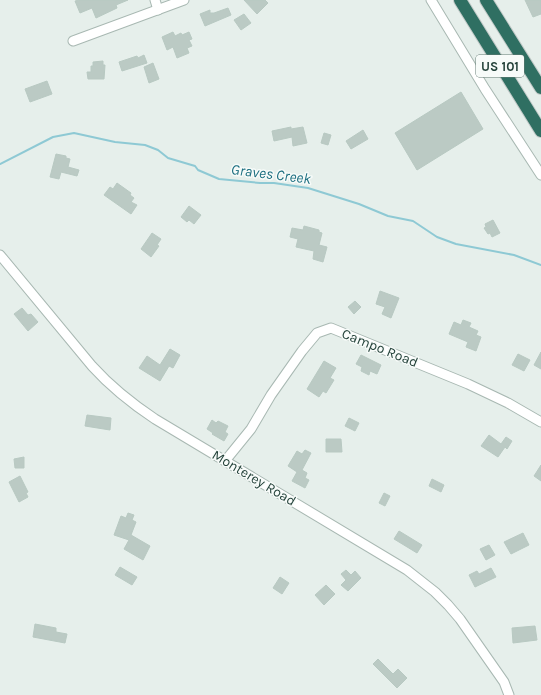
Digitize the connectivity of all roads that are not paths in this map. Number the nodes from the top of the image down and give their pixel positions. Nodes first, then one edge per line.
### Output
1 (155, 0) edge
2 (184, 0) edge
3 (431, 0) edge
4 (460, 0) edge
5 (486, 0) edge
6 (172, 2) edge
7 (158, 10) junction
8 (73, 41) dead end
9 (541, 88) edge
10 (541, 130) edge
11 (541, 175) edge
12 (0, 255) edge
13 (541, 422) edge
14 (225, 461) junction
15 (509, 695) edge

1 - 7 street
2 - 6 street
3 - 11 street
4 - 10 highway, US 101
5 - 9 highway, US 101
6 - 7 street
7 - 8 street
12 - 14 street, Monterey Road
13 - 14 street, Campo Road
14 - 15 street, Monterey Road

